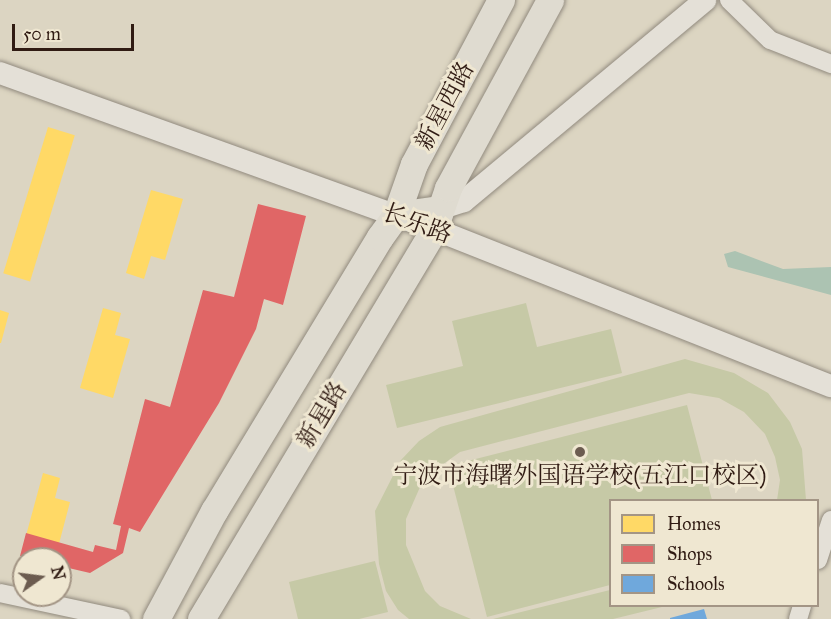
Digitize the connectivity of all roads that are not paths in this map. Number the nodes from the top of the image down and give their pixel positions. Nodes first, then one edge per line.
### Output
1 (501, 0) edge
2 (550, 0) edge
3 (705, 0) edge
4 (729, 0) edge
5 (831, 64) edge
6 (0, 73) edge
7 (396, 216) junction
8 (436, 219) junction
9 (831, 386) edge
10 (831, 520) edge
11 (819, 557) edge
12 (0, 593) edge
13 (120, 619) edge
14 (156, 619) edge
15 (201, 619) edge

1 - 7 main road, 新星西路
2 - 8 main road, 新星西路
3 - 8 street
4 - 5 street
6 - 7 street, 长乐路
7 - 8 main road
7 - 14 main road, 新星西路
8 - 9 street, 长乐路
8 - 15 main road, 新星路
10 - 11 street
12 - 13 street

